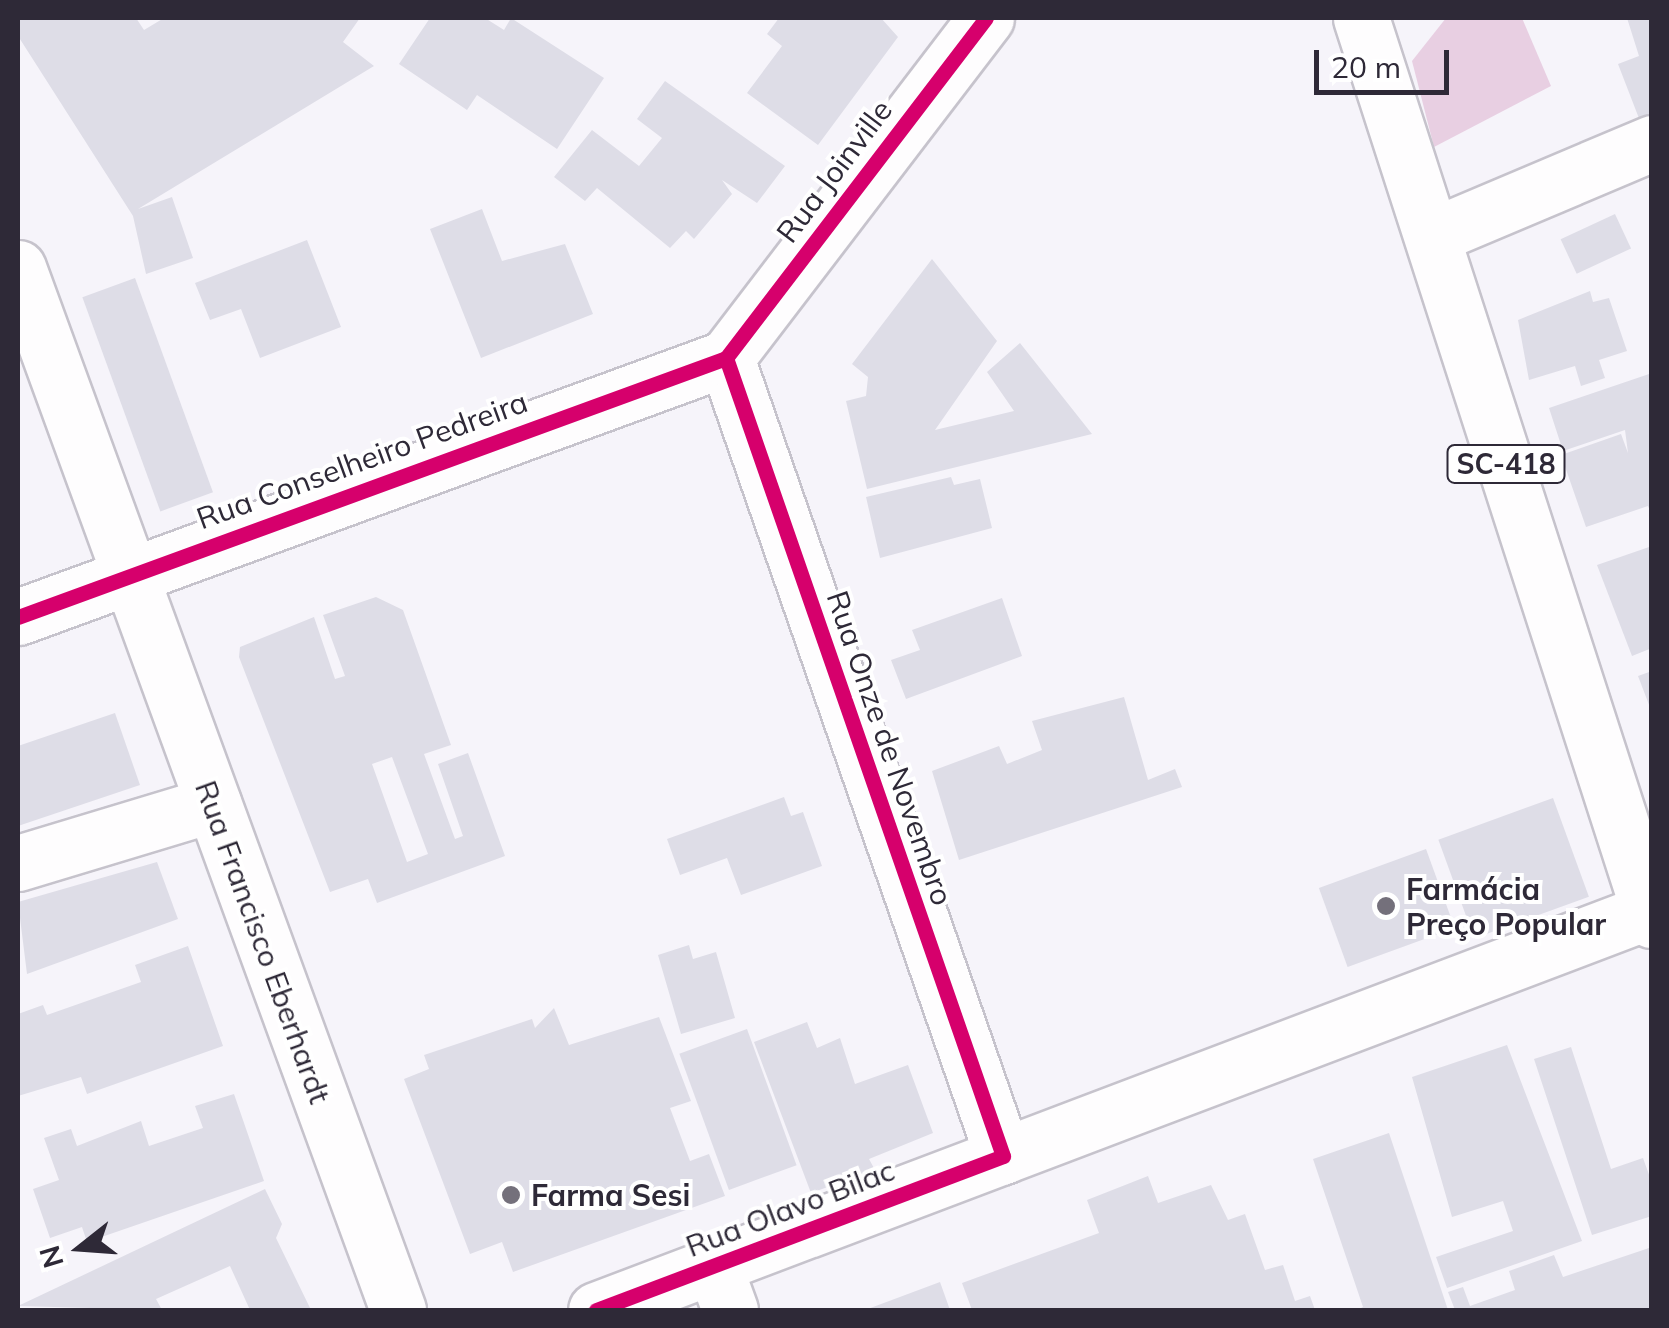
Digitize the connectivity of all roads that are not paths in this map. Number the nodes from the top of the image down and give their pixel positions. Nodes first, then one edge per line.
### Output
1 (986, 18) edge
2 (1361, 18) edge
3 (1652, 143) edge
4 (1432, 236) junction
5 (18, 268) edge
6 (726, 358) junction
7 (128, 574) junction
8 (18, 617) edge
9 (213, 804) junction
10 (18, 863) edge
11 (1650, 915) edge
12 (1003, 1156) junction
13 (722, 1288) edge
14 (398, 1310) edge
15 (596, 1310) edge

1 - 6 main road, Rua Joinville
2 - 4 main road, SC-418
3 - 4 main road
4 - 11 main road, SC-418
5 - 7 main road, Rua Francisco Eberhardt
6 - 7 main road, Rua Conselheiro Pedreira
6 - 12 main road, Rua Onze de Novembro
7 - 8 main road, Rua Conselheiro Pedreira
7 - 9 main road, Rua Francisco Eberhardt
9 - 10 main road
9 - 14 main road, Rua Francisco Eberhardt
11 - 12 main road, Rua Olavo Bilac / SC-418
12 - 13 main road, Rua Olavo Bilac / SC-418
13 - 15 main road, Rua Olavo Bilac / SC-418

